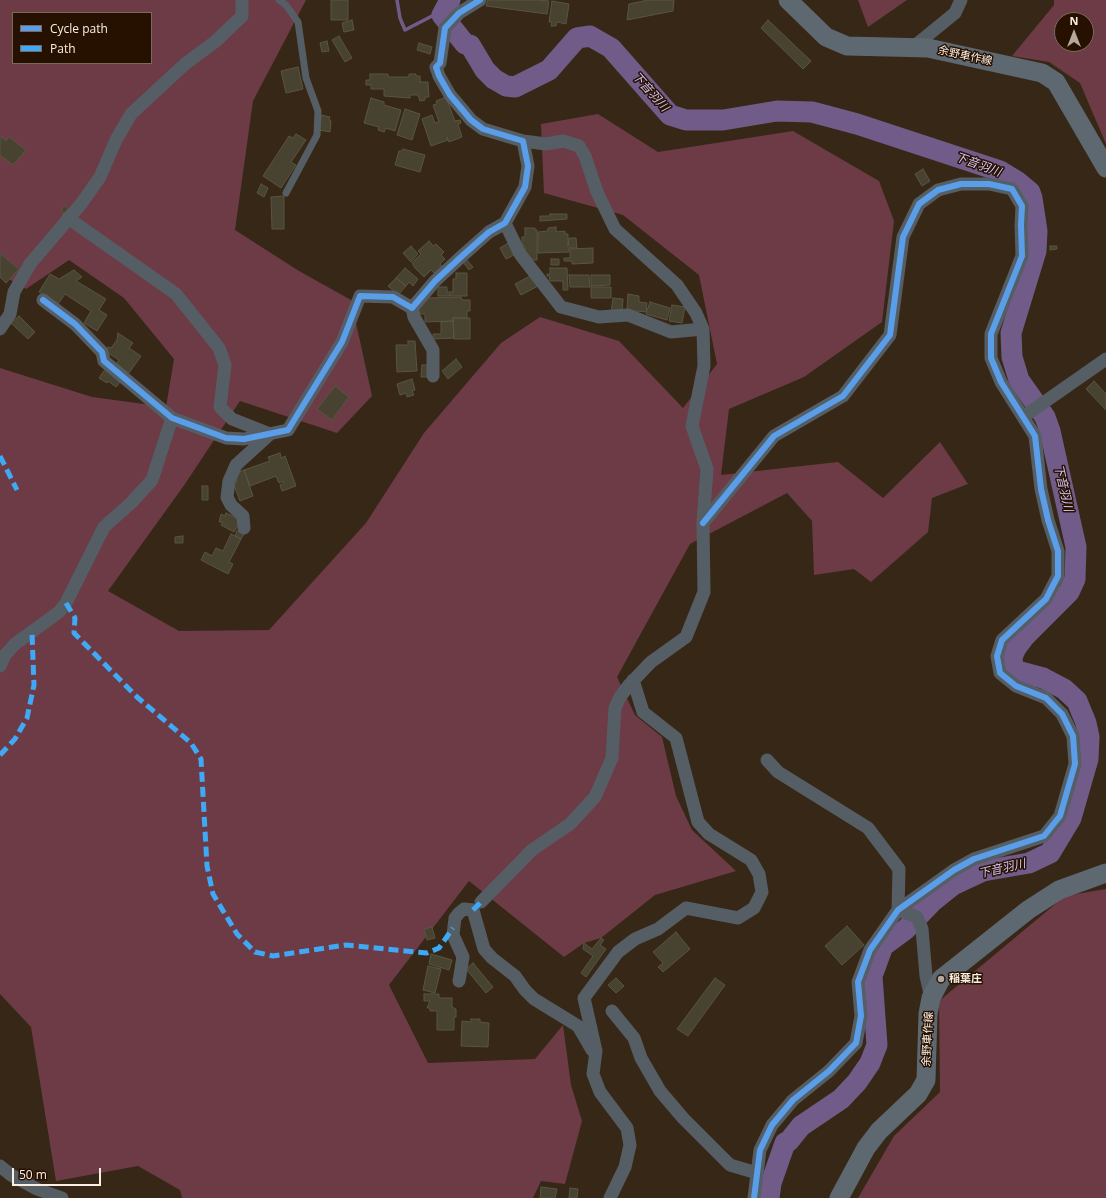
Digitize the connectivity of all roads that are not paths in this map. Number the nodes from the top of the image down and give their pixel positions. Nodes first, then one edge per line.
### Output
1 (242, 0) edge
2 (279, 0) edge
3 (480, 0) edge
4 (788, 0) edge
5 (961, 0) edge
6 (912, 48) junction
7 (523, 141) junction
8 (1106, 168) edge
9 (286, 194) dead end
10 (68, 218) junction
11 (505, 223) junction
12 (43, 300) dead end
13 (412, 308) junction
14 (0, 329) edge
15 (703, 329) junction
16 (1106, 359) edge
17 (434, 376) dead end
18 (1023, 417) junction
19 (172, 418) junction
20 (270, 434) junction
21 (703, 523) junction
22 (244, 528) dead end
23 (0, 666) edge
24 (633, 680) junction
25 (767, 760) dead end
26 (1106, 872) edge
27 (481, 902) dead end
28 (898, 910) junction
29 (459, 981) dead end
30 (931, 998) junction
31 (612, 1011) dead end
32 (595, 1057) junction
33 (0, 1166) edge
34 (757, 1173) junction
35 (62, 1198) edge
36 (610, 1198) edge
37 (754, 1198) edge
38 (839, 1198) edge

1 - 10 street
2 - 9 lane
3 - 7 street
4 - 6 main road, 余野車作線
5 - 6 street
6 - 8 main road, 余野車作線
7 - 11 street
7 - 15 street
10 - 14 street
10 - 20 street
11 - 13 street
11 - 15 street
12 - 19 street
13 - 17 street
13 - 20 street
15 - 21 street
16 - 18 street
18 - 21 street
18 - 28 street
19 - 20 street
19 - 23 street
20 - 22 street
21 - 24 street
24 - 27 street
24 - 32 street
25 - 28 street
26 - 30 main road, 余野車作線
28 - 30 street
28 - 34 street
29 - 32 street
30 - 38 main road, 余野車作線
31 - 34 street
32 - 36 street
33 - 35 street
34 - 37 street

